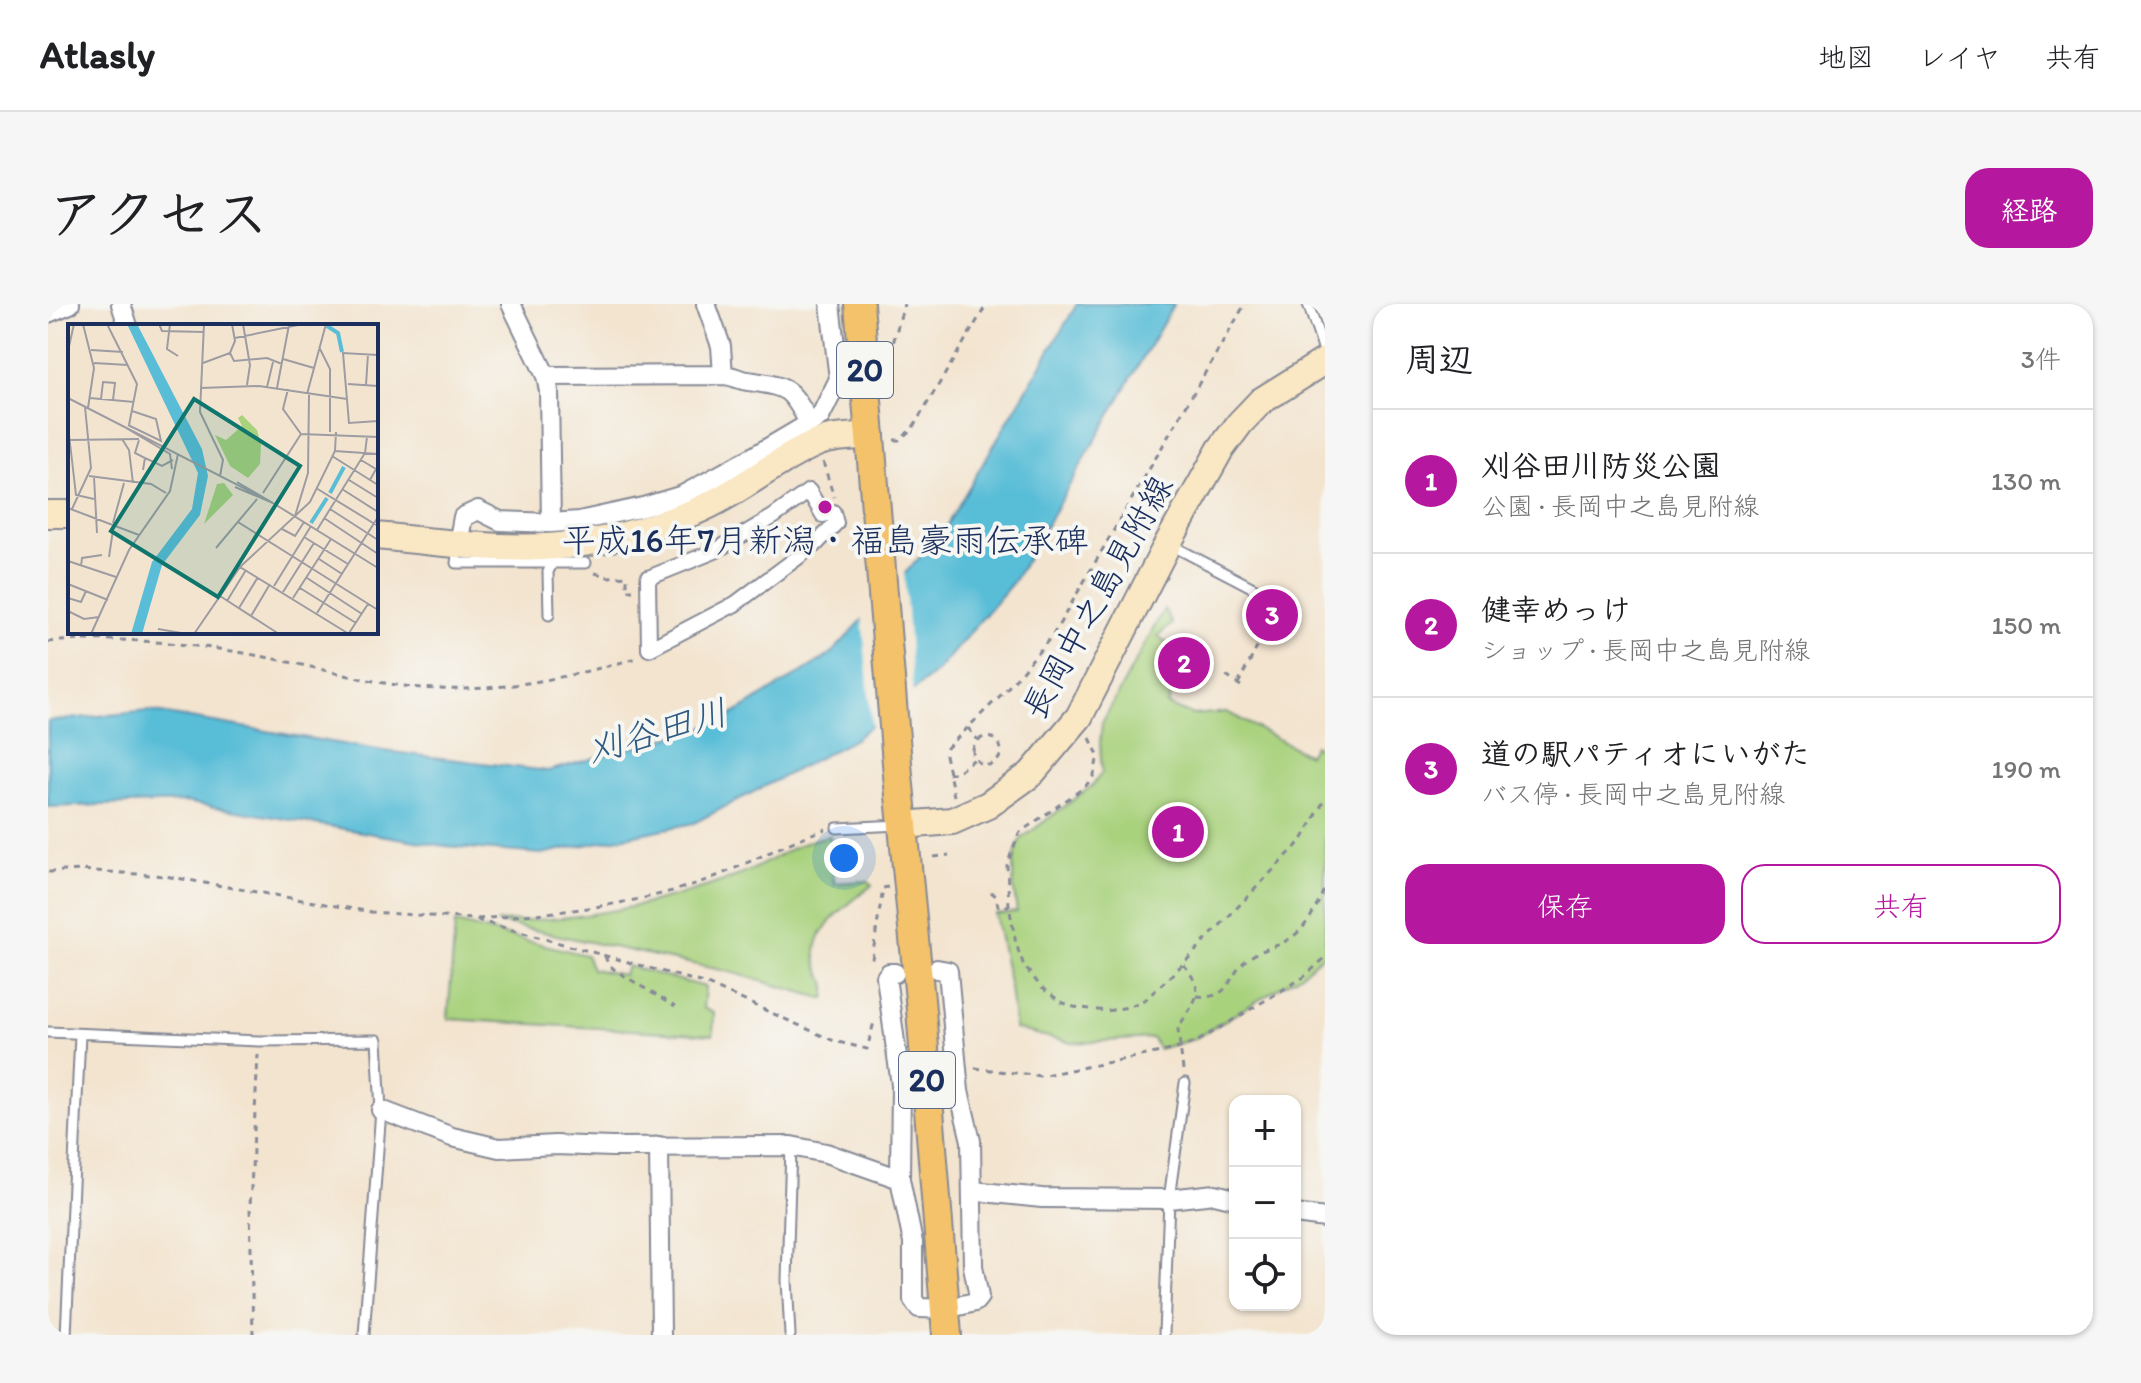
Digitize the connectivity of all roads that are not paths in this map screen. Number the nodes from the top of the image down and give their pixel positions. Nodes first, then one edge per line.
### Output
1 (70, 304) edge
2 (121, 304) edge
3 (511, 304) edge
4 (706, 304) edge
5 (830, 304) edge
6 (859, 304) edge
7 (1308, 304) edge
8 (48, 313) edge
9 (127, 324) edge
10 (1325, 354) edge
11 (1325, 361) edge
12 (723, 375) junction
13 (546, 376) junction
14 (809, 423) junction
15 (880, 438) junction
16 (378, 536) edge
17 (1168, 543) junction
18 (553, 544) junction
19 (586, 568) road end
20 (648, 592) joint
21 (1290, 607) dead end
22 (549, 615) dead end
23 (903, 825) junction
24 (837, 828) road end
25 (937, 969) dead end
26 (895, 973) dead end
27 (48, 1032) edge
28 (80, 1035) junction
29 (1185, 1083) road end
30 (381, 1110) junction
31 (659, 1146) junction
32 (791, 1146) junction
33 (900, 1179) junction
34 (973, 1191) junction
35 (1229, 1198) edge
36 (1169, 1199) junction
37 (1301, 1215) edge
38 (1325, 1218) edge
39 (947, 1322) edge
40 (66, 1335) edge
41 (364, 1335) edge
42 (661, 1335) edge
43 (790, 1335) edge
44 (1164, 1335) edge

1 - 8 street
2 - 9 street
3 - 13 street
4 - 12 street
5 - 14 street
6 - 15 main road, 20
7 - 10 lane
11 - 17 main road, 長岡中之島見附線
12 - 13 street
12 - 14 street
13 - 18 street
14 - 18 street
15 - 18 main road
15 - 23 main road, 20
16 - 18 main road
17 - 21 lane
17 - 23 main road, 長岡中之島見附線
18 - 19 lane
18 - 22 lane
20 - 20 street
23 - 24 lane
23 - 39 main road, 20
25 - 34 street
26 - 33 street
27 - 28 lane
28 - 30 lane
28 - 40 lane
29 - 36 lane
30 - 31 street
30 - 41 lane
31 - 32 street
31 - 42 street
32 - 33 street
32 - 43 lane
33 - 39 street
34 - 36 street
34 - 39 street
35 - 36 street
36 - 44 lane
37 - 38 street

